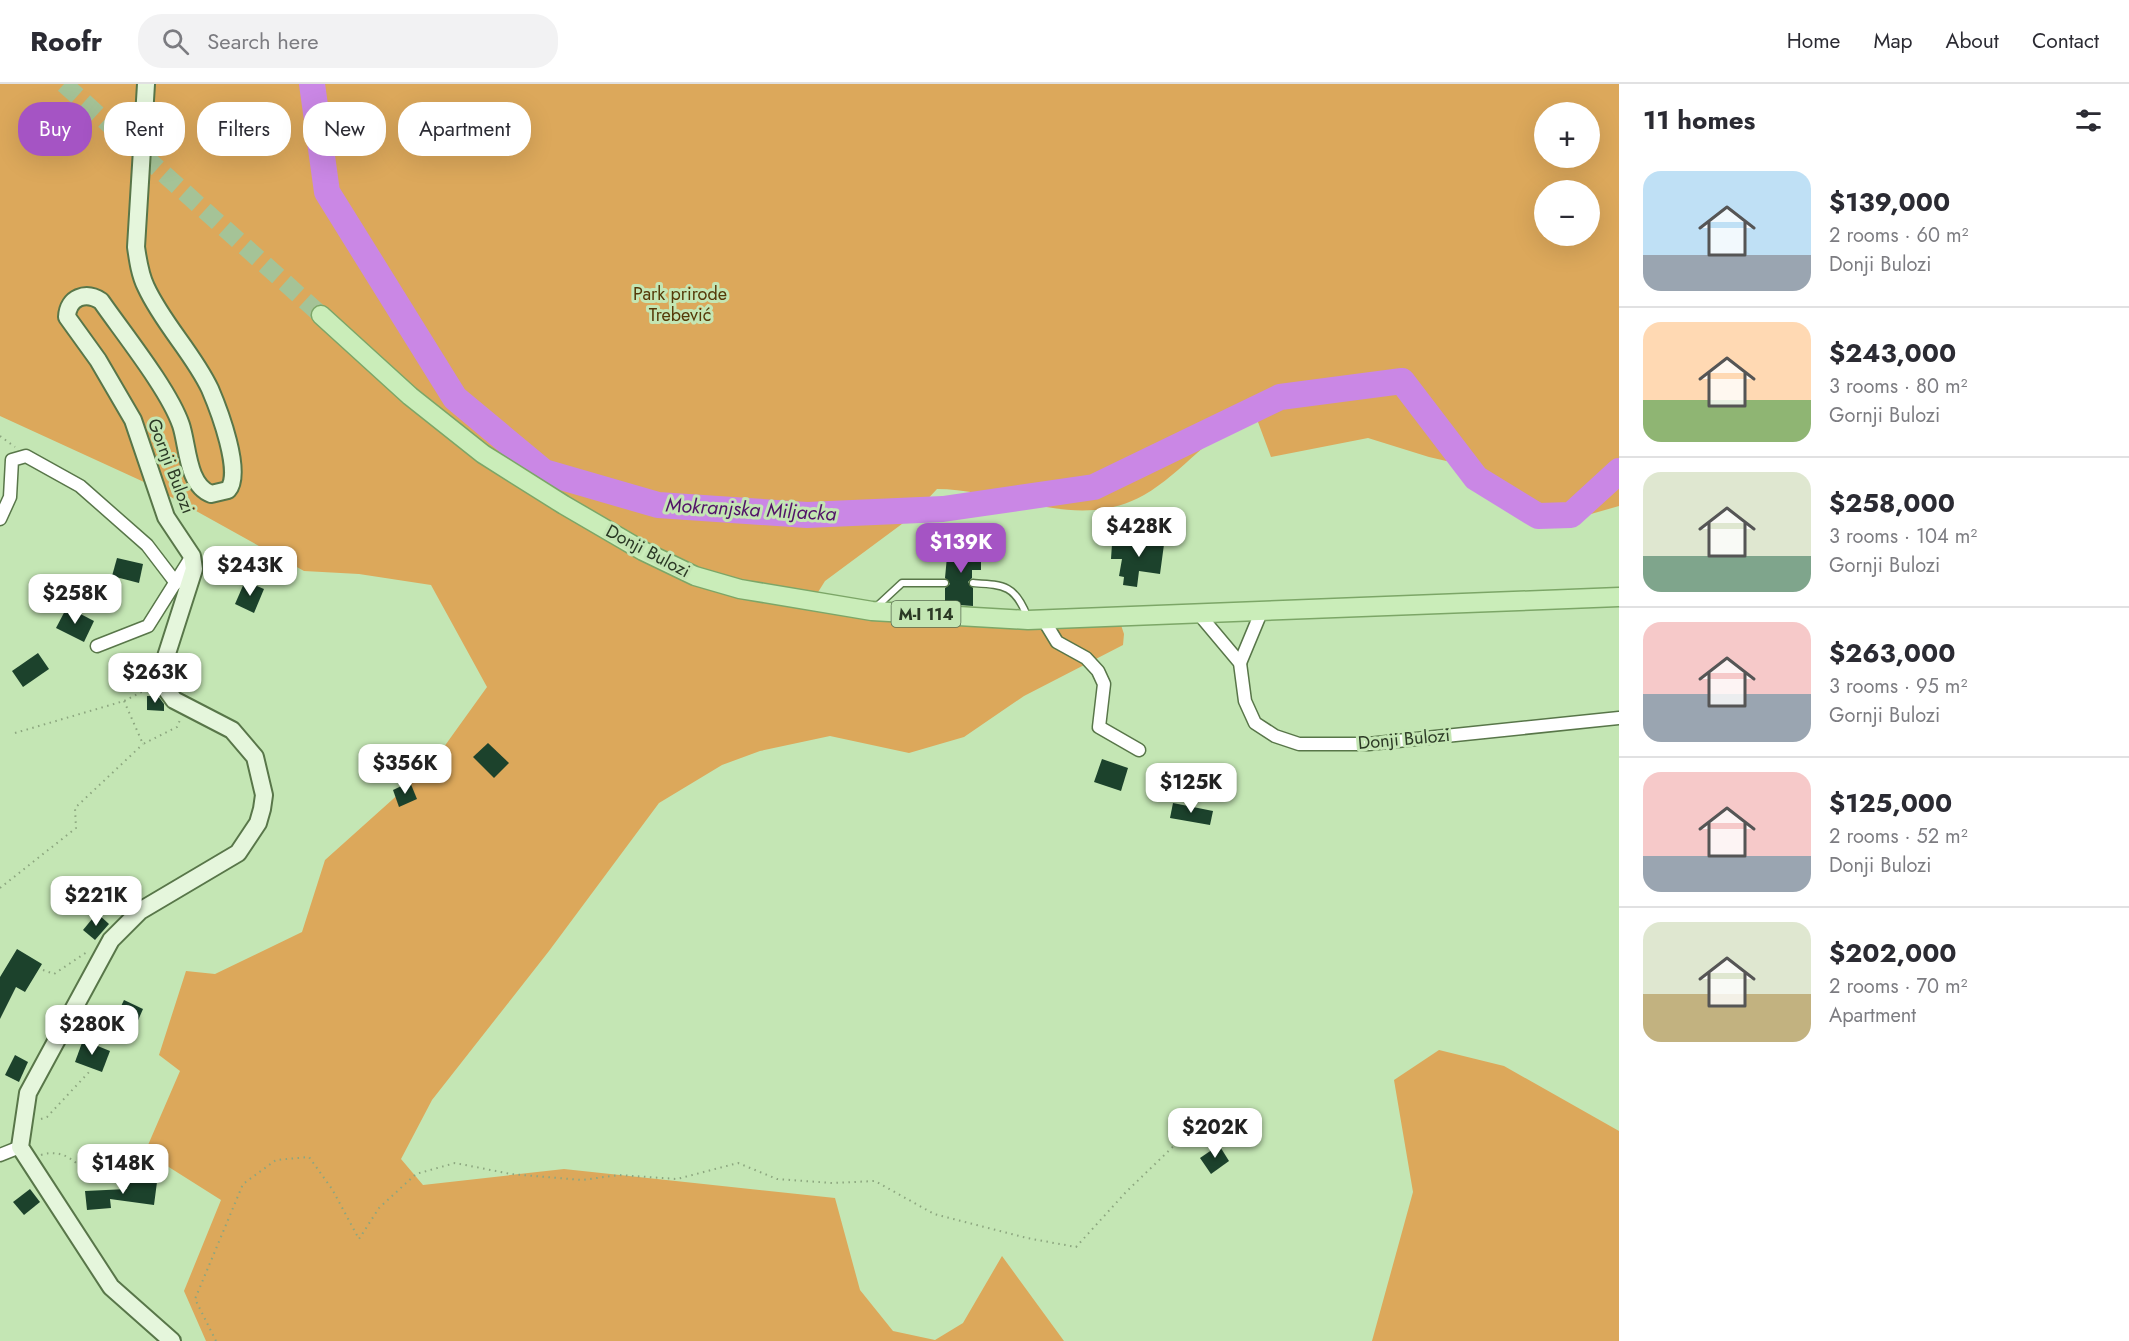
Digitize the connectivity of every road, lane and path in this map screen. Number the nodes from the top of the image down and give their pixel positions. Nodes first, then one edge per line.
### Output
1 (146, 84) edge
2 (321, 315) tunnel mouth
3 (0, 519) edge
4 (192, 556) junction
5 (945, 583) dead end
6 (972, 583) dead end
7 (176, 584) junction
8 (1619, 597) edge
9 (1262, 610) junction
10 (872, 611) junction
11 (1198, 613) junction
12 (1036, 620) junction
13 (98, 646) dead end
14 (1240, 663) junction
15 (161, 682) junction
16 (124, 701) junction
17 (185, 706) junction
18 (1619, 718) edge
19 (15, 733) dead end
20 (143, 744) junction
21 (1139, 750) dead end
22 (0, 888) edge
23 (93, 948) dead end
24 (43, 970) dead end
25 (90, 1071) dead end
26 (1214, 1122) dead end
27 (23, 1123) junction
28 (24, 1154) junction
29 (0, 1155) edge
30 (91, 1186) dead end
31 (172, 1341) edge
32 (216, 1341) edge

1 - 4 street, Gornji Bulozi
2 - 10 main road, Donji Bulozi / M-I 114
3 - 7 street
4 - 7 street
4 - 15 street
5 - 10 lane
6 - 12 lane
7 - 13 street
8 - 9 main road, Donji Bulozi / M-I 114
9 - 11 main road, Donji Bulozi / M-I 114
9 - 14 street
10 - 12 main road, Donji Bulozi / M-I 114
11 - 12 main road, Donji Bulozi / M-I 114
11 - 14 street
12 - 21 street
14 - 18 street, Donji Bulozi
15 - 16 path
15 - 17 street
16 - 19 path
16 - 20 path
17 - 20 path
17 - 27 street
20 - 22 path
23 - 24 path
25 - 27 path
26 - 32 path
27 - 28 street
28 - 29 street
28 - 30 path
28 - 31 street

